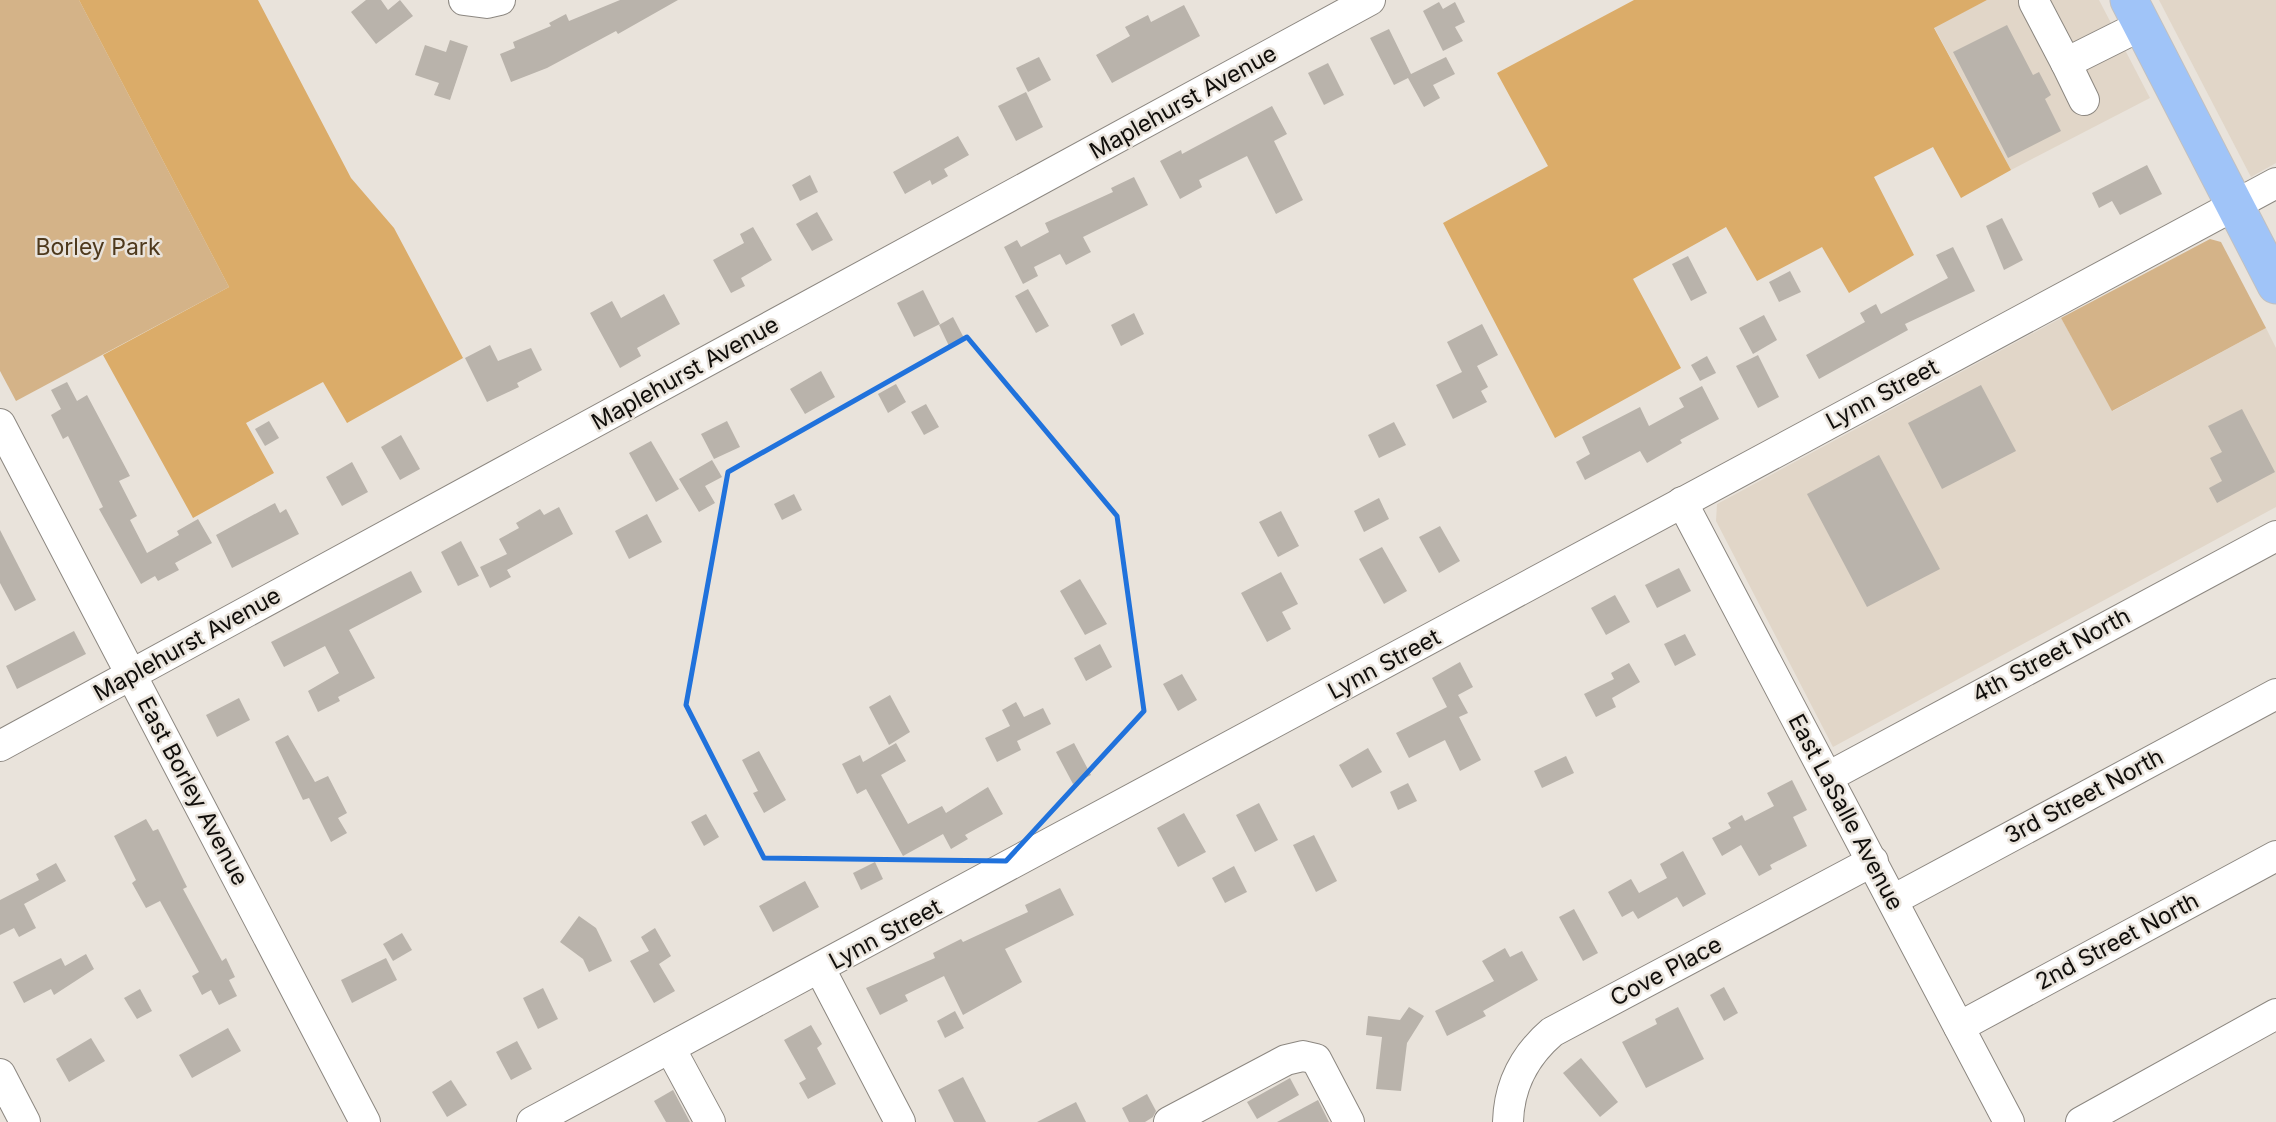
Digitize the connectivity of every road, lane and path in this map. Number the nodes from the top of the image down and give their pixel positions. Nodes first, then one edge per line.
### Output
1 (464, 0) edge
2 (500, 0) edge
3 (1370, 0) edge
4 (2034, 2) dead end
5 (2135, 12) edge
6 (2066, 64) junction
7 (2084, 100) dead end
8 (2276, 183) edge
9 (2235, 204) junction
10 (2276, 285) edge
11 (0, 424) edge
12 (1682, 502) junction
13 (2276, 536) edge
14 (132, 674) junction
15 (2276, 694) edge
16 (0, 746) edge
17 (1828, 777) junction
18 (2276, 856) edge
19 (1872, 861) junction
20 (1893, 900) junction
21 (820, 969) junction
22 (2276, 1014) edge
23 (1959, 1027) junction
24 (670, 1048) junction
25 (0, 1074) edge
26 (25, 1122) edge
27 (365, 1122) edge
28 (531, 1122) edge
29 (710, 1122) edge
30 (900, 1122) edge
31 (1169, 1122) edge
32 (1349, 1122) edge
33 (1508, 1122) edge
34 (2009, 1122) edge
35 (2081, 1122) edge

1 - 2 street
3 - 14 street, Maplehurst Avenue
4 - 6 street
5 - 6 street
5 - 9 main road
6 - 7 street
8 - 9 street, Lynn Street
9 - 10 main road
9 - 12 street, Lynn Street
11 - 14 street, East Borley Avenue
12 - 17 street, East LaSalle Avenue
12 - 21 street, Lynn Street
13 - 17 street, 4th Street North
14 - 16 street, Maplehurst Avenue
14 - 27 street, East Borley Avenue
15 - 20 street, 3rd Street North
17 - 19 street, East LaSalle Avenue
18 - 23 street, 2nd Street North
19 - 20 street, East LaSalle Avenue
19 - 33 street, Cove Place
20 - 23 street, East LaSalle Avenue
21 - 24 street, Lynn Street
21 - 30 street
22 - 35 street
23 - 34 street, East LaSalle Avenue
24 - 28 street, Lynn Street
24 - 29 street
25 - 26 street
31 - 32 street

